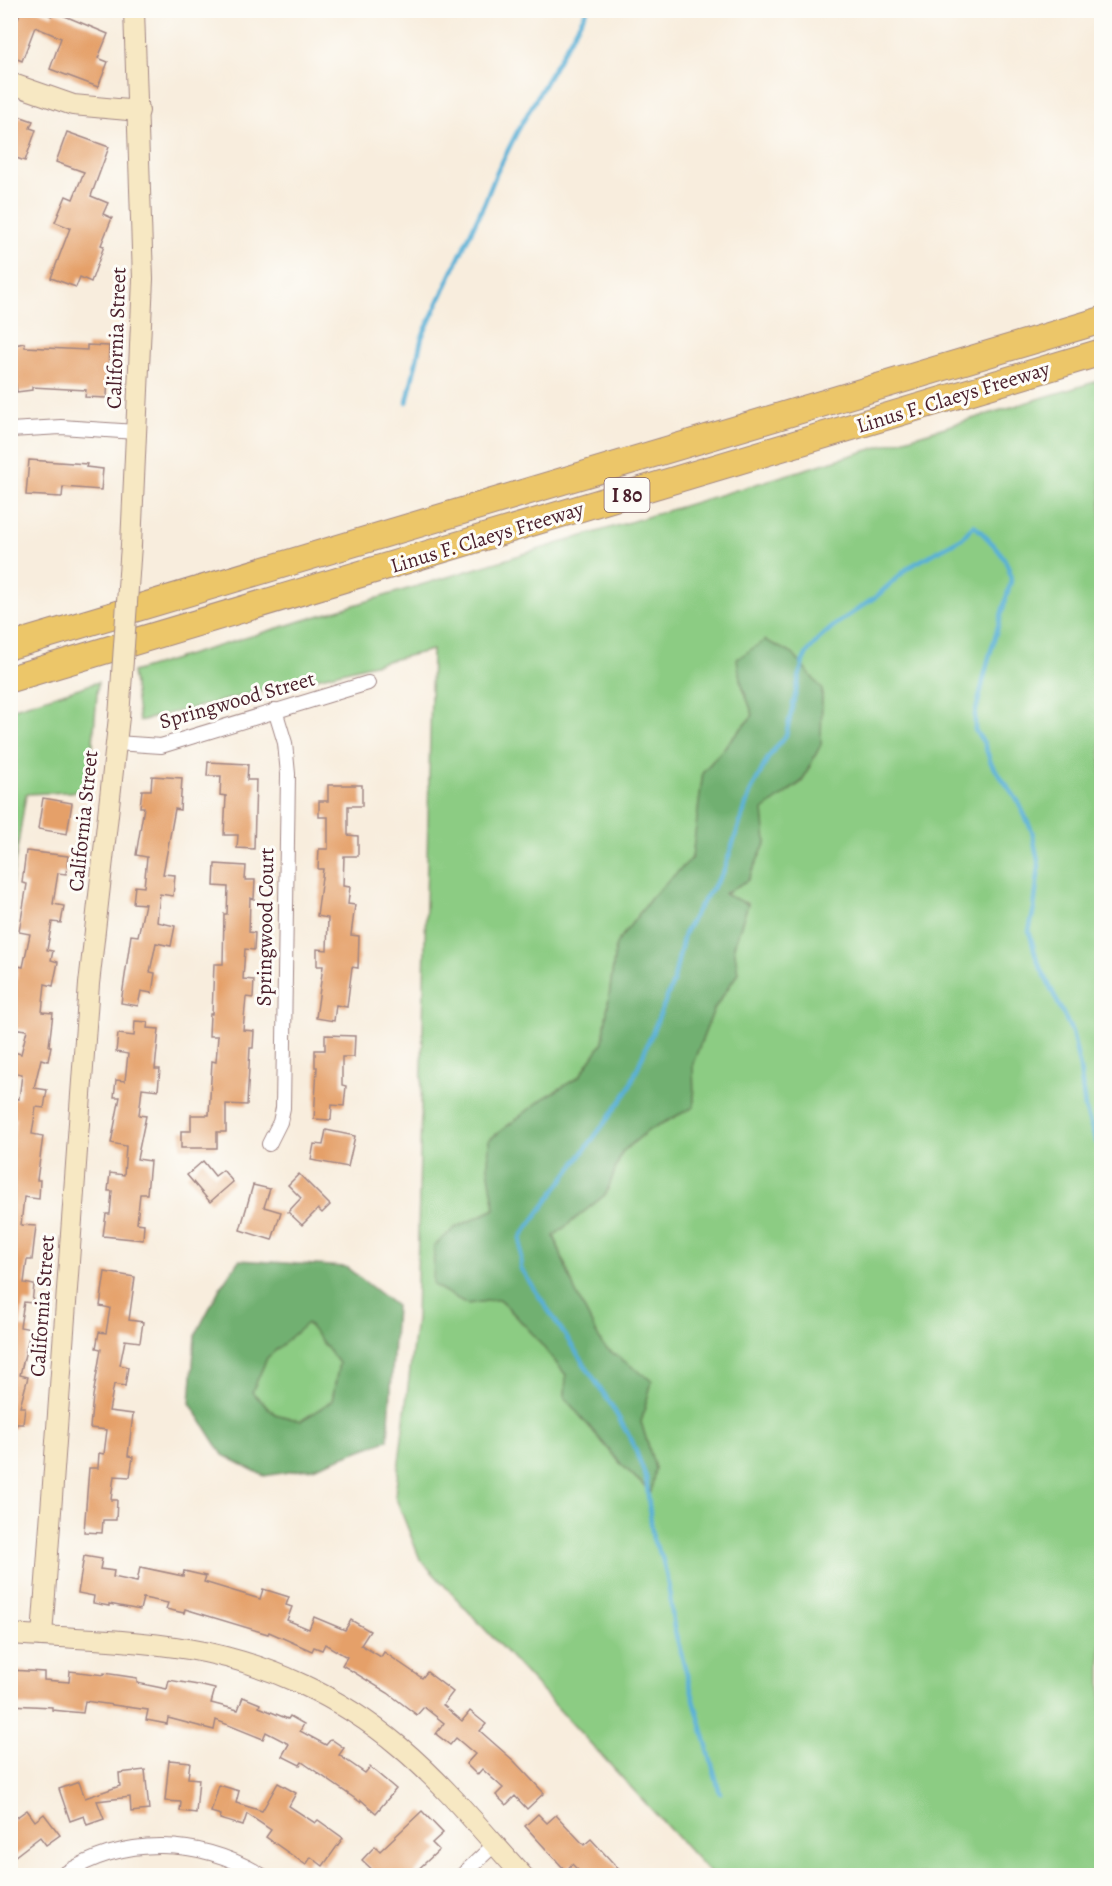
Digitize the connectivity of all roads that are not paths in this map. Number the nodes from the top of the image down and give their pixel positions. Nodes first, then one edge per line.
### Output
1 (134, 10) edge
2 (10, 83) edge
3 (139, 111) junction
4 (1101, 320) edge
5 (1101, 352) edge
6 (10, 430) edge
7 (136, 432) junction
8 (10, 646) edge
9 (10, 679) edge
10 (368, 683) dead end
11 (275, 710) junction
12 (116, 743) junction
13 (269, 1144) dead end
14 (10, 1634) edge
15 (42, 1636) junction
16 (495, 1844) junction
17 (61, 1875) edge
18 (263, 1875) edge
19 (461, 1875) edge
20 (523, 1875) edge

1 - 3 street, California Street
2 - 3 street
3 - 7 street, California Street
4 - 8 highway, Linus F. Claeys Freeway / I 80
5 - 9 highway, Linus F. Claeys Freeway / I 80
6 - 7 street
7 - 12 street, California Street, bridge
10 - 11 street, Springwood Street
11 - 12 street, Springwood Street
11 - 13 street, Springwood Court
12 - 15 street, California Street
14 - 15 street
15 - 16 street
16 - 19 street
16 - 20 street
17 - 18 street

